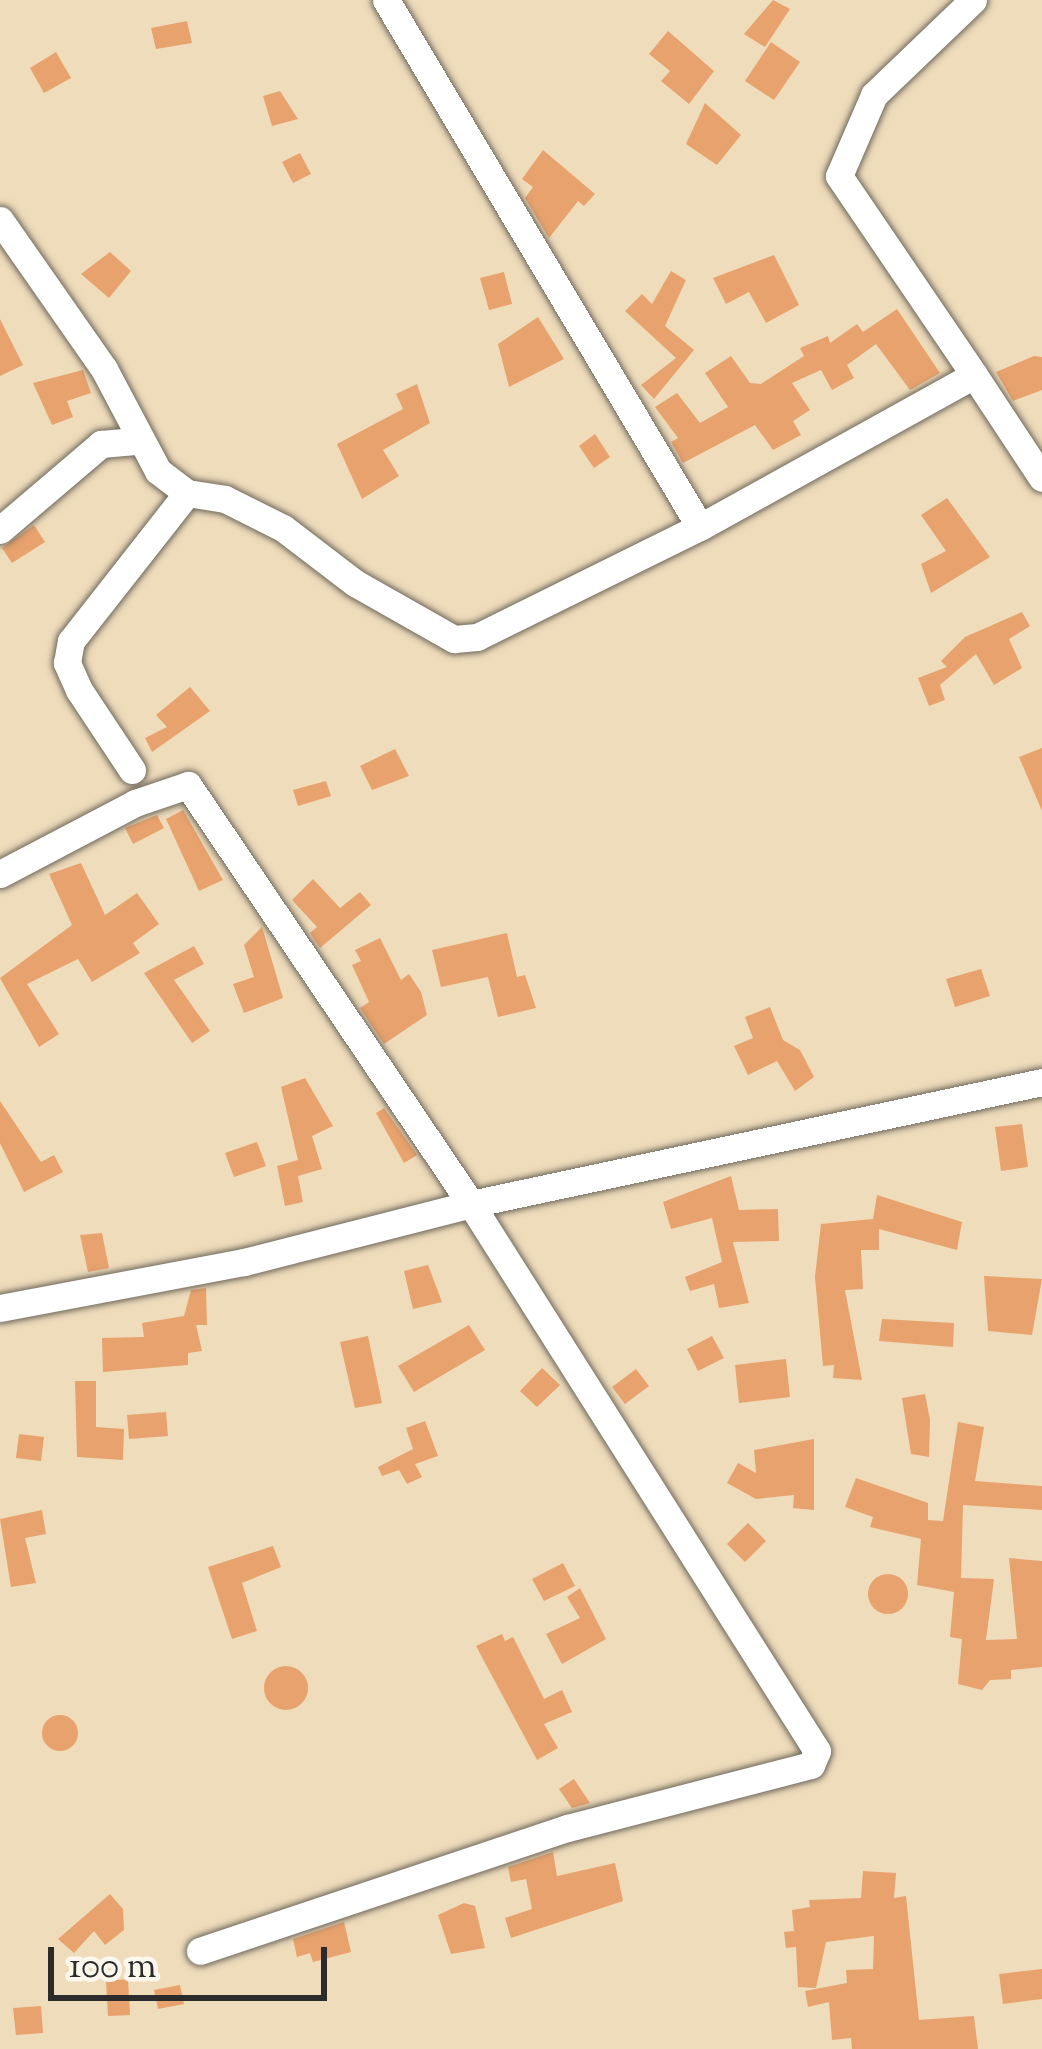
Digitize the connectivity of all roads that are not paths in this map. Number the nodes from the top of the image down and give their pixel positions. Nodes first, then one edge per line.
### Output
1 (386, 0) edge
2 (973, 0) edge
3 (0, 220) edge
4 (974, 375) junction
5 (138, 441) junction
6 (1042, 478) edge
7 (187, 493) junction
8 (700, 526) junction
9 (0, 530) edge
10 (132, 770) dead end
11 (0, 874) edge
12 (1042, 1082) edge
13 (471, 1204) junction
14 (0, 1307) edge
15 (200, 1951) dead end

1 - 8 street
2 - 4 street
3 - 5 street
4 - 6 street
4 - 8 street
5 - 7 street
5 - 9 street
7 - 8 street
7 - 10 street
11 - 13 street
12 - 13 street
13 - 14 street
13 - 15 street

